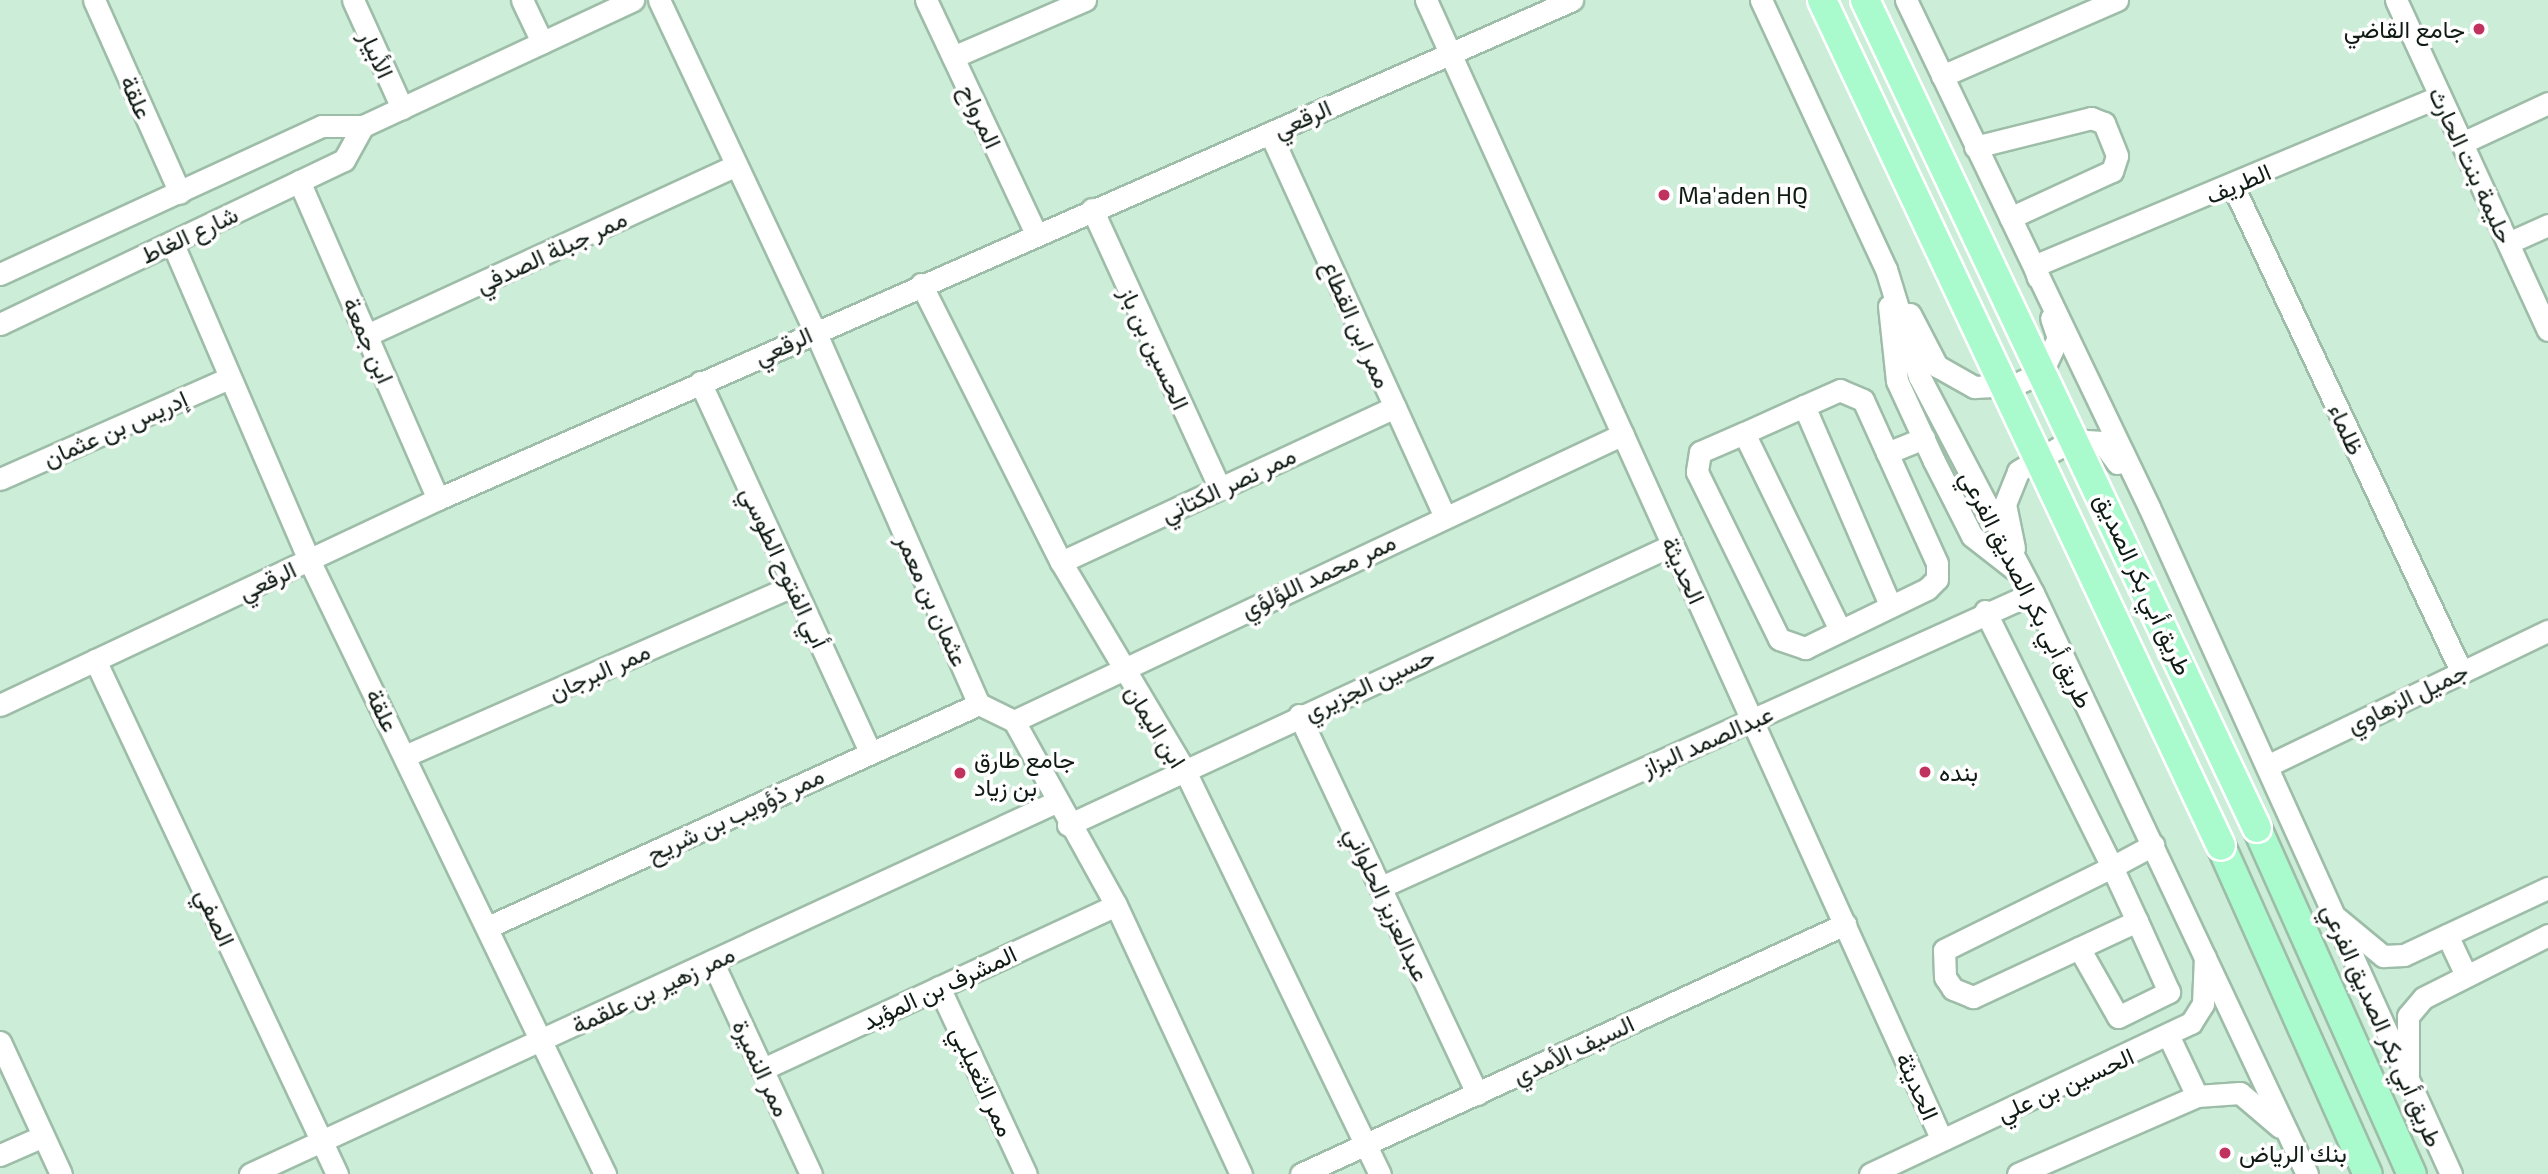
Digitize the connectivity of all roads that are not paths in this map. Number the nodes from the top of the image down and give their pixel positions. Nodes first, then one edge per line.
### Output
1 (94, 0) edge
2 (353, 0) edge
3 (522, 0) edge
4 (632, 0) edge
5 (659, 0) edge
6 (926, 0) edge
7 (1085, 0) edge
8 (1426, 0) edge
9 (1572, 0) edge
10 (1761, 0) edge
11 (1822, 0) edge
12 (1865, 0) edge
13 (1906, 0) edge
14 (2117, 0) edge
15 (2396, 0) edge
16 (541, 42) junction
17 (1450, 53) junction
18 (953, 57) junction
19 (1942, 76) junction
20 (2440, 96) junction
21 (2548, 103) edge
22 (402, 108) junction
23 (363, 127) junction
24 (1270, 132) junction
25 (2462, 142) junction
26 (1975, 147) junction
27 (734, 166) junction
28 (299, 181) junction
29 (2233, 186) junction
30 (180, 193) junction
31 (1092, 209) junction
32 (2010, 218) junction
33 (2548, 225) edge
34 (1035, 232) junction
35 (172, 242) junction
36 (2508, 243) junction
37 (2034, 266) junction
38 (1886, 269) junction
39 (0, 274) edge
40 (921, 284) junction
41 (0, 324) edge
42 (2548, 330) edge
43 (815, 331) junction
44 (367, 335) junction
45 (229, 378) junction
46 (700, 382) junction
47 (1804, 406) junction
48 (1395, 407) junction
49 (1744, 433) junction
50 (1623, 434) junction
51 (1924, 438) junction
52 (1887, 453) junction
53 (1934, 461) junction
54 (1898, 477) junction
55 (0, 479) edge
56 (1219, 487) junction
57 (438, 499) junction
58 (2150, 508) junction
59 (1444, 515) junction
60 (1672, 545) junction
61 (309, 560) junction
62 (1061, 562) junction
63 (2019, 572) junction
64 (793, 586) junction
65 (2033, 593) junction
66 (1890, 605) junction
67 (1985, 611) junction
68 (1840, 630) junction
69 (2548, 631) edge
70 (96, 660) junction
71 (1121, 669) junction
72 (2460, 671) junction
73 (979, 704) junction
74 (0, 705) edge
75 (1299, 715) junction
76 (1753, 719) junction
77 (1014, 721) junction
78 (870, 752) junction
79 (405, 756) junction
80 (2267, 766) junction
81 (1185, 771) junction
82 (1056, 802) junction
83 (1068, 825) junction
84 (2153, 845) junction
85 (2112, 867) junction
86 (1381, 887) junction
87 (2548, 888) edge
88 (1116, 905) junction
89 (2332, 914) junction
90 (2137, 920) junction
91 (1845, 925) junction
92 (490, 926) junction
93 (2447, 935) junction
94 (2548, 935) edge
95 (2079, 948) junction
96 (2205, 951) junction
97 (712, 961) junction
98 (2465, 972) junction
99 (939, 987) junction
100 (2169, 1037) junction
101 (542, 1040) junction
102 (0, 1042) edge
103 (763, 1069) junction
104 (2408, 1084) junction
105 (1476, 1094) junction
106 (2197, 1096) junction
107 (2286, 1132) junction
108 (43, 1136) junction
109 (1942, 1139) junction
110 (321, 1141) junction
111 (1366, 1145) junction
112 (0, 1155) edge
113 (61, 1174) edge
114 (250, 1174) edge
115 (337, 1174) edge
116 (604, 1174) edge
117 (811, 1174) edge
118 (1026, 1174) edge
119 (1241, 1174) edge
120 (1301, 1174) edge
121 (1380, 1174) edge
122 (1870, 1174) edge
123 (2018, 1174) edge
124 (2306, 1174) edge
125 (2368, 1174) edge
126 (2412, 1174) edge
127 (2451, 1174) edge

1 - 30 street, علقة
2 - 22 street, الأبيار
3 - 16 street
4 - 16 street, شارع الغاط
5 - 27 street, عثمان بن معمر
6 - 18 street, المرواح
7 - 18 street
8 - 17 street, الحديثة
9 - 17 street, الرقعي
10 - 38 street, طريق أبي بكر الصديق الفرعي
11 - 125 main road, طريق أبي بكر الصديق, bridge
12 - 126 main road, طريق أبي بكر الصديق, bridge
13 - 19 street, طريق أبي بكر الصديق الفرعي
14 - 19 street
15 - 20 street, حليمة بنت الحارث
16 - 22 street, شارع الغاط
17 - 24 street, الرقعي
17 - 50 street, الحديثة
18 - 34 street, المرواح
19 - 26 street, طريق أبي بكر الصديق الفرعي
20 - 25 street, حليمة بنت الحارث
20 - 29 street, الطريف
21 - 25 street
22 - 23 street, شارع الغاط
23 - 28 street, شارع الغاط
23 - 30 street, شارع الغاط
24 - 31 street, الرقعي
24 - 48 street, ممر ابن القطاع
25 - 36 street, حليمة بنت الحارث
26 - 32 street, طريق أبي بكر الصديق الفرعي
26 - 32 street
27 - 43 street, عثمان بن معمر
27 - 44 street, ممر جبلة الصدفي
28 - 35 street, شارع الغاط
28 - 44 street, ابن جمعة
29 - 37 street, الطريف
29 - 72 street, ظلماء
30 - 39 street, شارع الغاط
31 - 34 street, الرقعي
31 - 56 street, الحسين بن باز
32 - 37 street, طريق أبي بكر الصديق الفرعي
33 - 36 street
34 - 40 street, الرقعي
35 - 41 street, شارع الغاط
35 - 45 street, علقة
36 - 42 street, حليمة بنت الحارث
37 - 38 street
37 - 58 street, طريق أبي بكر الصديق الفرعي
38 - 51 street
38 - 63 street, طريق أبي بكر الصديق الفرعي
40 - 43 street, الرقعي
40 - 62 street, ابن اليمان
43 - 46 street, الرقعي
43 - 73 street, عثمان بن معمر
44 - 57 street, ابن جمعة
45 - 55 street, إدريس بن عثمان
45 - 61 street, علقة
46 - 57 street, الرقعي
46 - 64 street, أبي الفتوح الطوسي
47 - 49 street
47 - 52 street
47 - 66 street
48 - 56 street, ممر نصر الكتاني
48 - 59 street, ممر ابن القطاع
49 - 68 street
49 - 68 street
50 - 59 street, ممر محمد اللؤلؤي
50 - 60 street, الحديثة
51 - 52 street
51 - 53 street
52 - 54 street
53 - 54 street
53 - 63 street
54 - 66 street
56 - 62 street, ممر نصر الكتاني
57 - 61 street, الرقعي
58 - 63 street
58 - 80 street, طريق أبي بكر الصديق الفرعي
59 - 71 street, ممر محمد اللؤلؤي
60 - 75 street, حسين الجزيري
60 - 76 street, الحديثة
61 - 70 street, الرقعي
61 - 79 street, علقة
62 - 71 street, ابن اليمان
63 - 65 street, طريق أبي بكر الصديق الفرعي
64 - 78 street, أبي الفتوح الطوسي
64 - 79 street, ممر البرجان
65 - 67 street, عبدالصمد البزاز
65 - 84 street, طريق أبي بكر الصديق الفرعي
66 - 68 street
67 - 76 street, عبدالصمد البزاز
67 - 85 street
69 - 72 street, جميل الزهاوي
70 - 74 street, الرقعي
70 - 110 street, الصفي
71 - 77 street, ممر محمد اللؤلؤي
71 - 81 street, ابن اليمان
72 - 80 street, جميل الزهاوي
73 - 77 street
73 - 78 street, ممر ذؤويب بن شريح
75 - 81 street, حسين الجزيري
75 - 86 street, عبدالعزيز الحلواني
76 - 86 street, عبدالصمد البزاز
76 - 91 street, الحديثة
77 - 82 street
78 - 92 street, ممر ذؤويب بن شريح
79 - 92 street, علقة
80 - 89 street, طريق أبي بكر الصديق الفرعي
81 - 83 street, حسين الجزيري
81 - 111 street, ابن اليمان
82 - 83 street
82 - 97 street, ممر زهير بن علقمة
83 - 88 street
84 - 85 street
84 - 96 street, طريق أبي بكر الصديق الفرعي
85 - 90 street
85 - 95 street
86 - 105 street, عبدالعزيز الحلواني
87 - 93 street
88 - 99 street, المشرف بن المؤيد
88 - 119 street
89 - 93 street
89 - 104 street, طريق أبي بكر الصديق الفرعي
90 - 95 street
90 - 95 street
91 - 105 street, السيف الأمدي
91 - 109 street, الحديثة
92 - 101 street, علقة
93 - 98 street
94 - 98 street
96 - 100 street, الحسين بن علي
96 - 107 street, طريق أبي بكر الصديق الفرعي
97 - 101 street, ممر زهير بن علقمة
97 - 103 street, ممر النميرة
98 - 104 street
99 - 103 street, المشرف بن المؤيد
99 - 118 street, ممر الثعيلبي
100 - 106 street
100 - 109 street, الحسين بن علي
101 - 110 street, ممر زهير بن علقمة
101 - 116 street, علقة
102 - 108 street
103 - 117 street, ممر النميرة
104 - 127 street, طريق أبي بكر الصديق الفرعي
105 - 111 street, السيف الأمدي
106 - 107 street
106 - 123 street
107 - 124 street, طريق أبي بكر الصديق الفرعي
108 - 112 street
108 - 113 street
109 - 122 street, الحسين بن علي
110 - 114 street, ممر زهير بن علقمة
110 - 115 street, الصفي
111 - 120 street, السيف الأمدي
111 - 121 street, ابن اليمان

